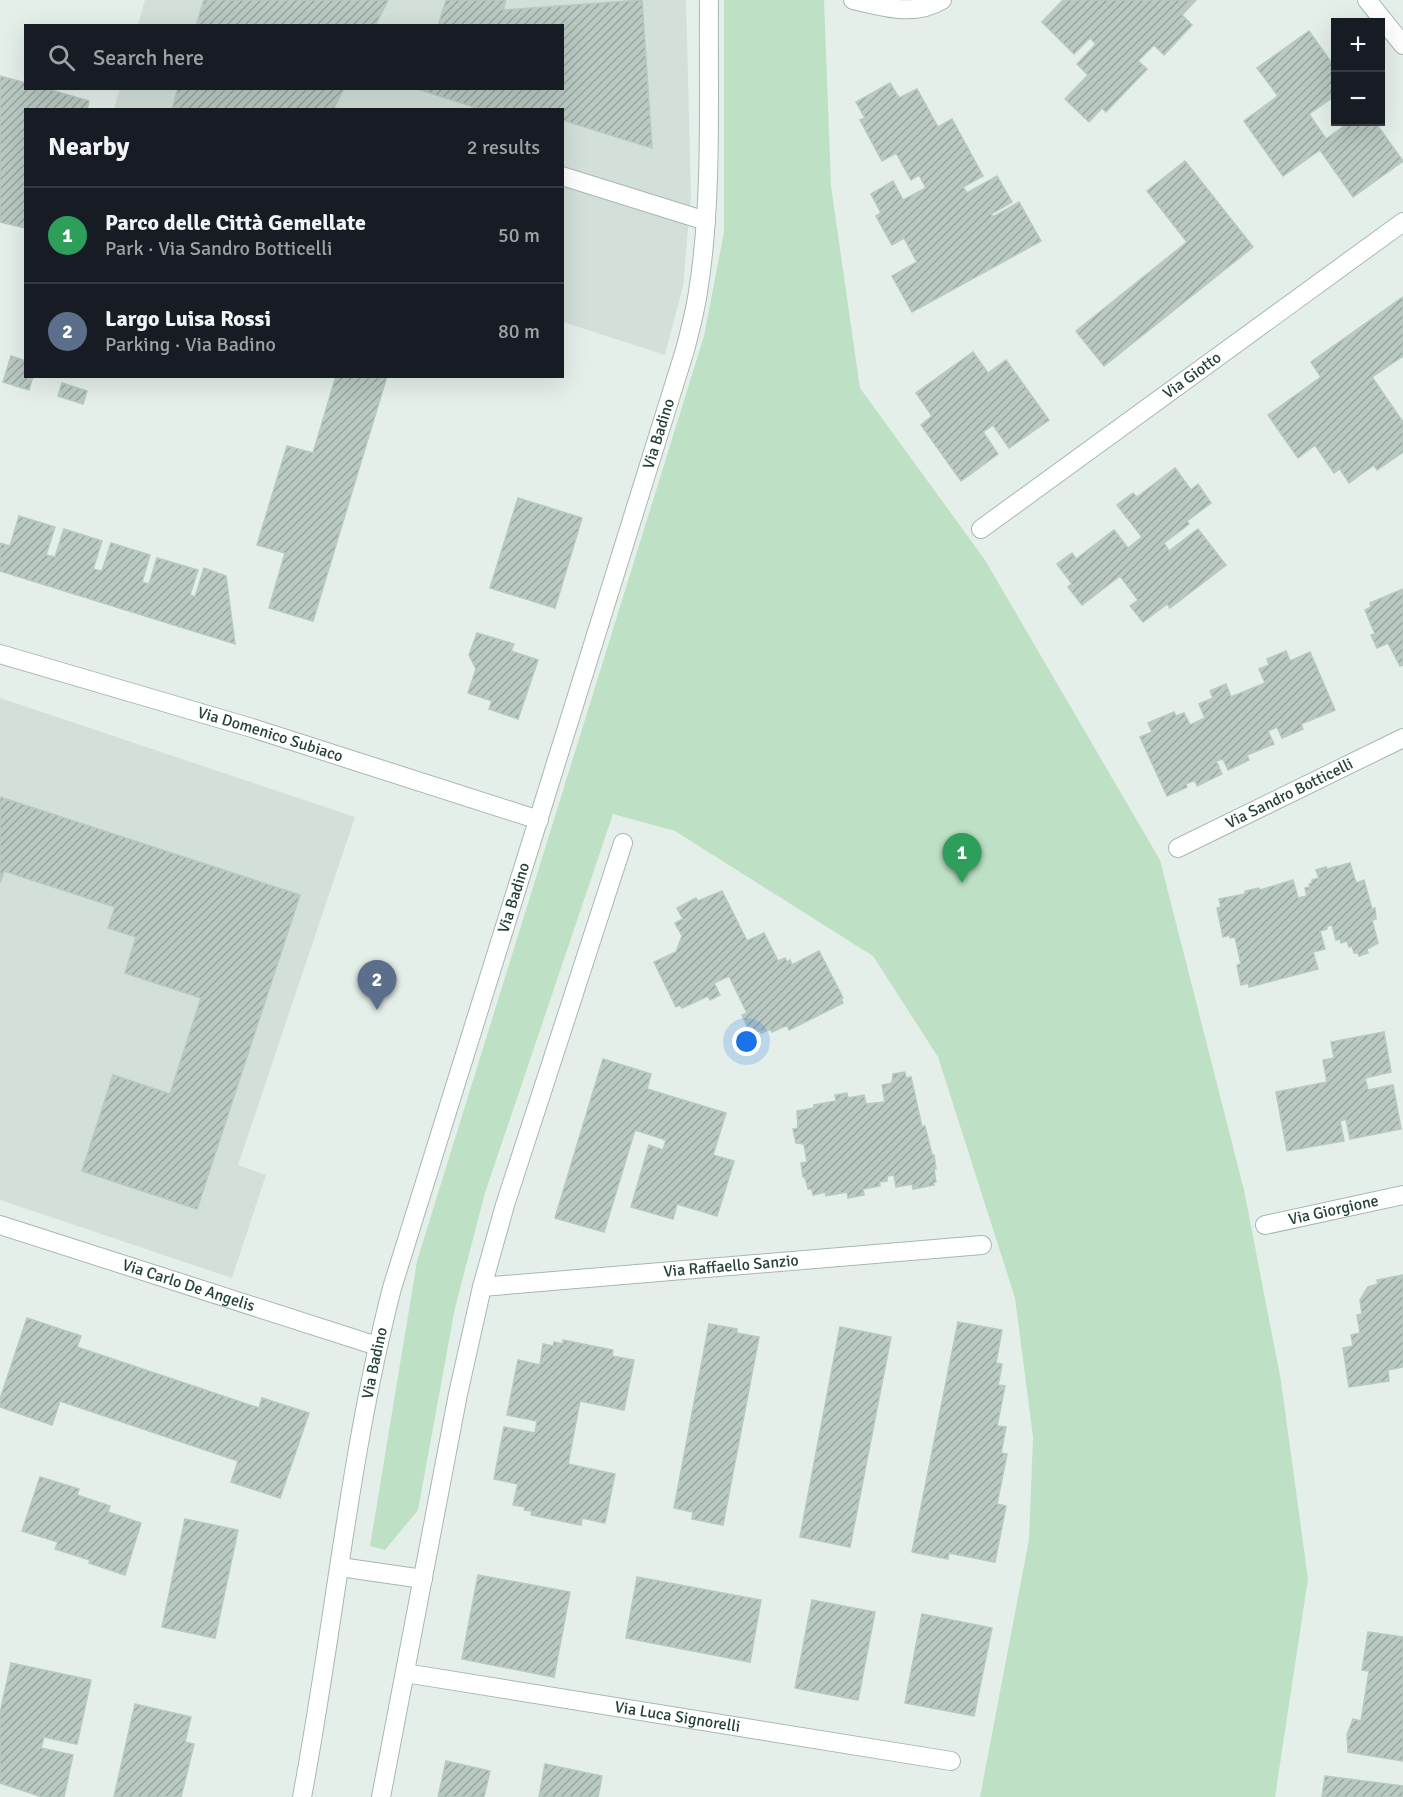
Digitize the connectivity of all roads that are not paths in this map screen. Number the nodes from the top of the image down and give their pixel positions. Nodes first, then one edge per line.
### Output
1 (709, 0) edge
2 (853, 0) edge
3 (942, 0) edge
4 (1367, 0) edge
5 (1403, 45) edge
6 (564, 177) edge
7 (706, 220) junction
8 (1403, 222) edge
9 (981, 529) dead end
10 (0, 654) edge
11 (1403, 738) edge
12 (539, 820) junction
13 (623, 843) dead end
14 (1178, 848) dead end
15 (1403, 1195) edge
16 (0, 1225) edge
17 (1265, 1225) dead end
18 (982, 1245) dead end
19 (482, 1287) junction
20 (377, 1346) junction
21 (340, 1567) junction
22 (423, 1579) junction
23 (405, 1673) junction
24 (951, 1761) dead end
25 (302, 1797) edge
26 (381, 1797) edge

1 - 7 street, Via Badino
2 - 3 street
4 - 5 street
6 - 7 street
7 - 12 street, Via Badino
8 - 9 street, Via Giotto
10 - 12 street, Via Domenico Subiaco
11 - 14 street, Via Sandro Botticelli
12 - 20 street, Via Badino
13 - 19 street
15 - 17 street, Via Giorgione
16 - 20 street, Via Carlo De Angelis
18 - 19 street, Via Raffaello Sanzio
19 - 22 street
20 - 21 street, Via Badino
21 - 22 street
21 - 25 street, Via Badino
22 - 23 street
23 - 24 street, Via Luca Signorelli
23 - 26 street

